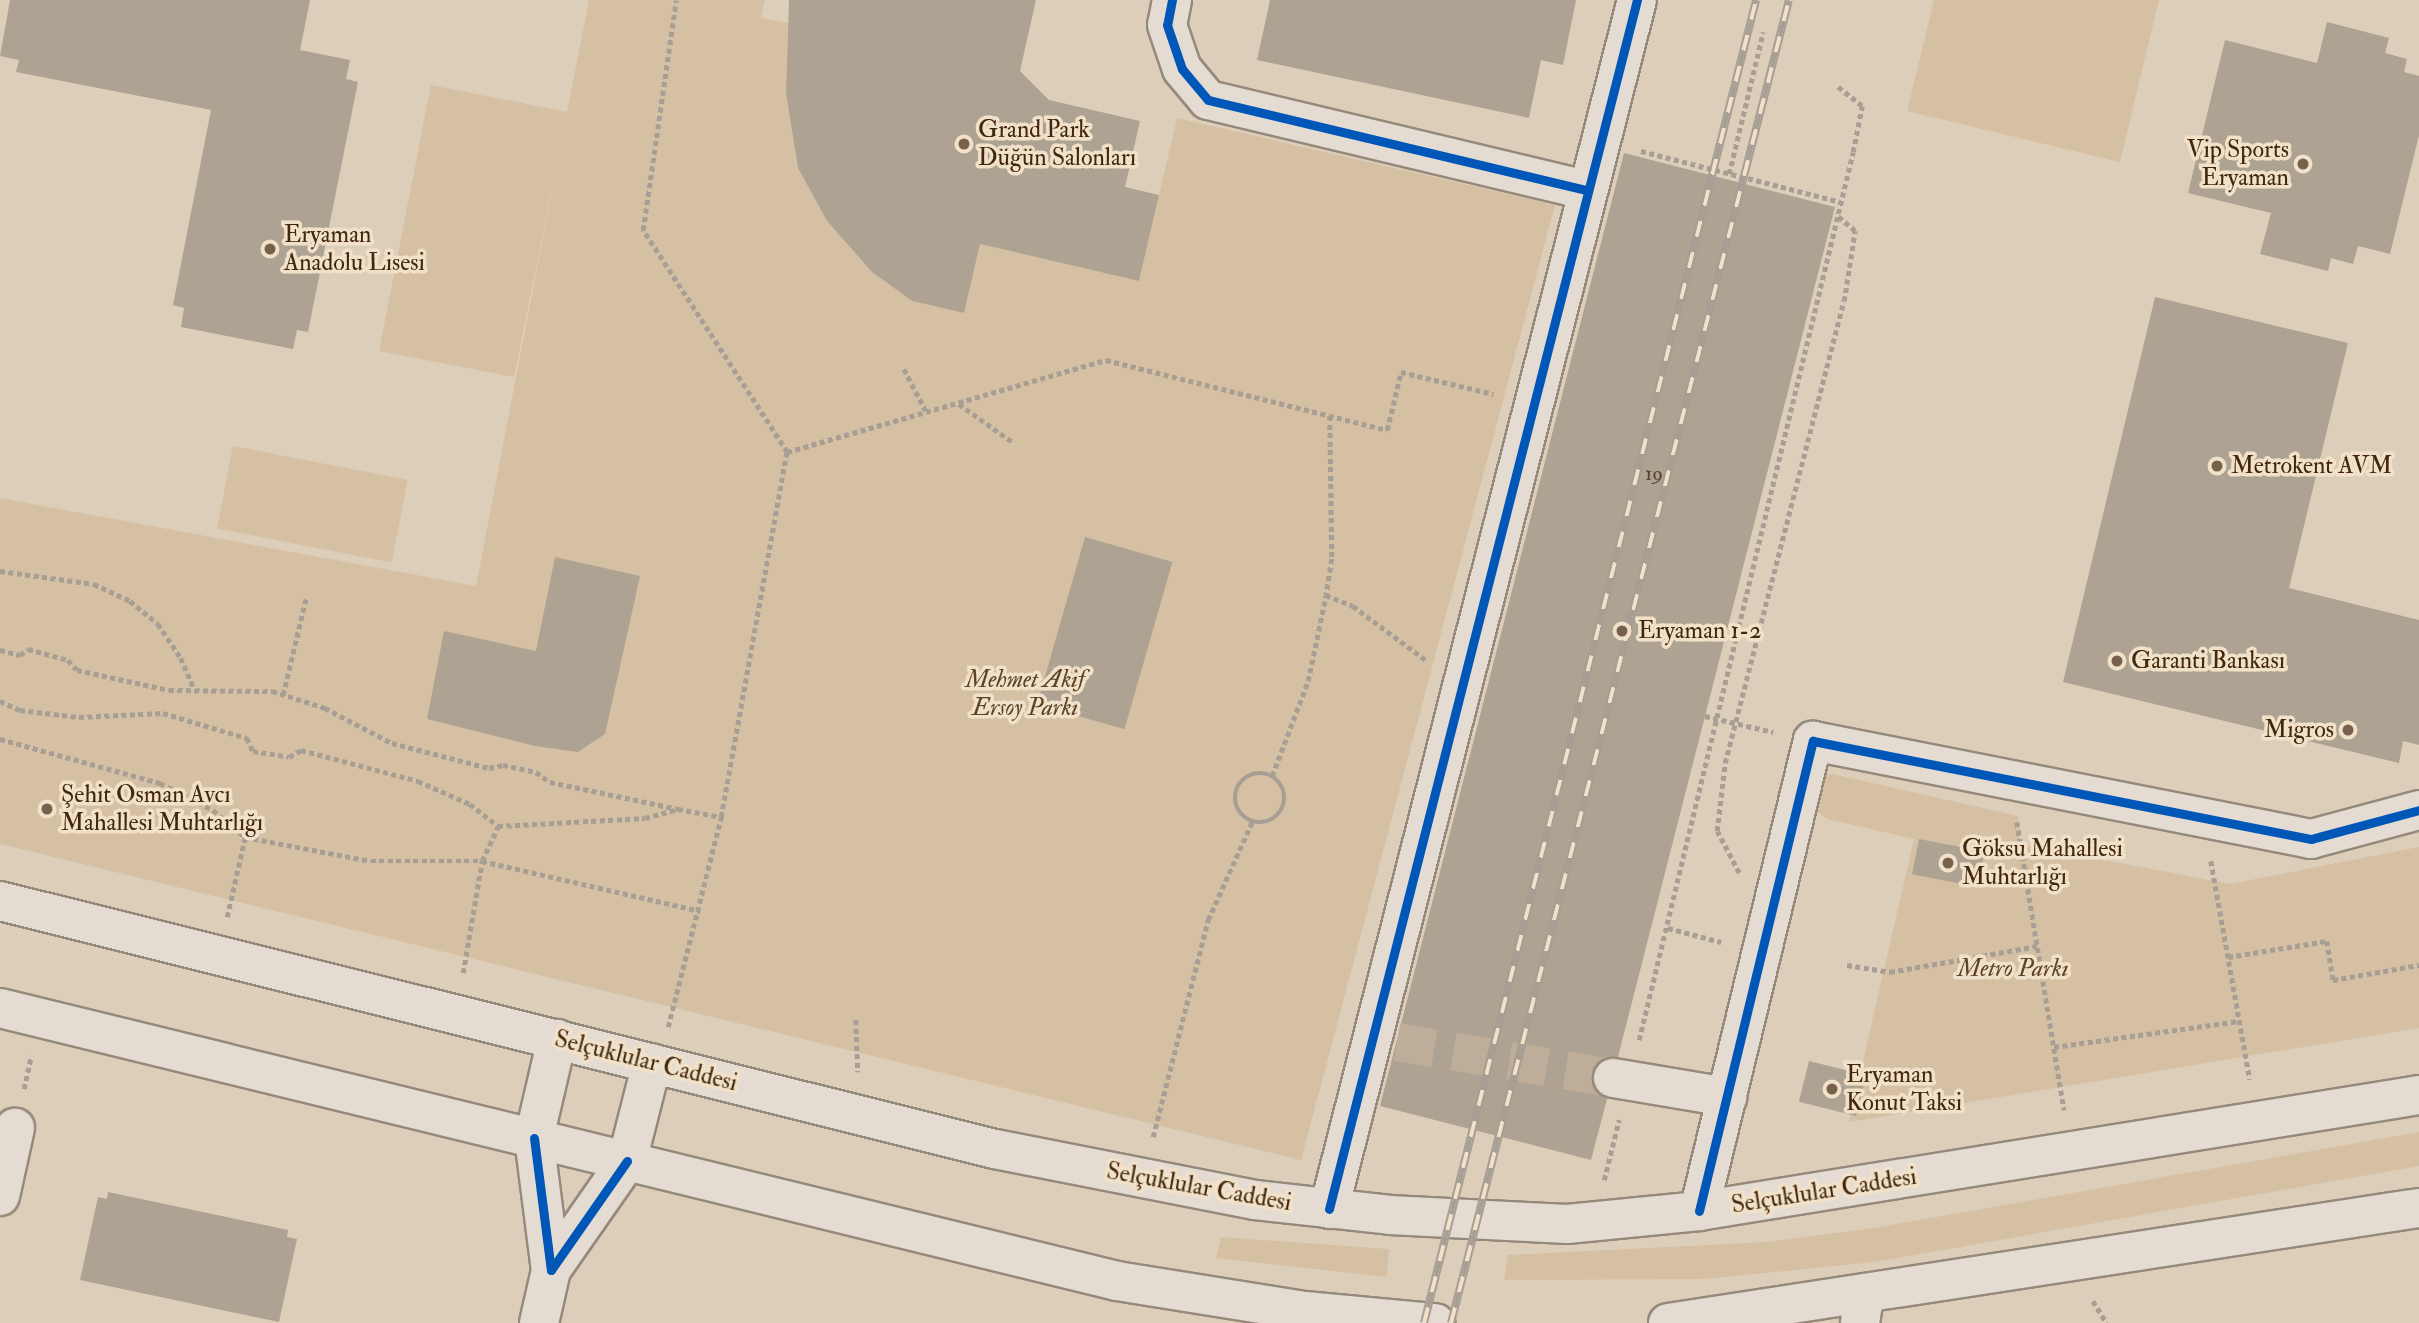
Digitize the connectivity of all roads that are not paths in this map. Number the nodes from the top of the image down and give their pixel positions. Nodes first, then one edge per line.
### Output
1 (1172, 0) edge
2 (1637, 0) edge
3 (1587, 190) junction
4 (2419, 810) edge
5 (0, 901) edge
6 (0, 1008) edge
7 (557, 1039) junction
8 (652, 1063) junction
9 (1621, 1079) tunnel mouth
10 (2419, 1096) edge
11 (1727, 1097) junction
12 (15, 1128) road end
13 (534, 1139) junction
14 (627, 1161) junction
15 (0, 1196) edge
16 (2419, 1208) edge
17 (1329, 1209) junction
18 (1699, 1212) junction
19 (551, 1270) junction
20 (1862, 1308) edge
21 (1381, 1321) edge
22 (539, 1323) edge
23 (1435, 1323) edge
24 (1668, 1323) edge

1 - 3 main road
2 - 3 main road
3 - 17 main road
4 - 11 main road
5 - 7 main road, Selçuklular Caddesi
6 - 13 main road
7 - 8 main road, Selçuklular Caddesi
7 - 13 main road
8 - 14 main road
8 - 17 main road, Selçuklular Caddesi
9 - 11 main road
10 - 18 main road, Selçuklular Caddesi
11 - 18 main road
12 - 15 main road
13 - 14 main road
13 - 19 main road
14 - 19 main road
14 - 21 main road
16 - 20 main road
17 - 18 main road, Selçuklular Caddesi
19 - 22 main road
20 - 24 main road
21 - 23 main road

